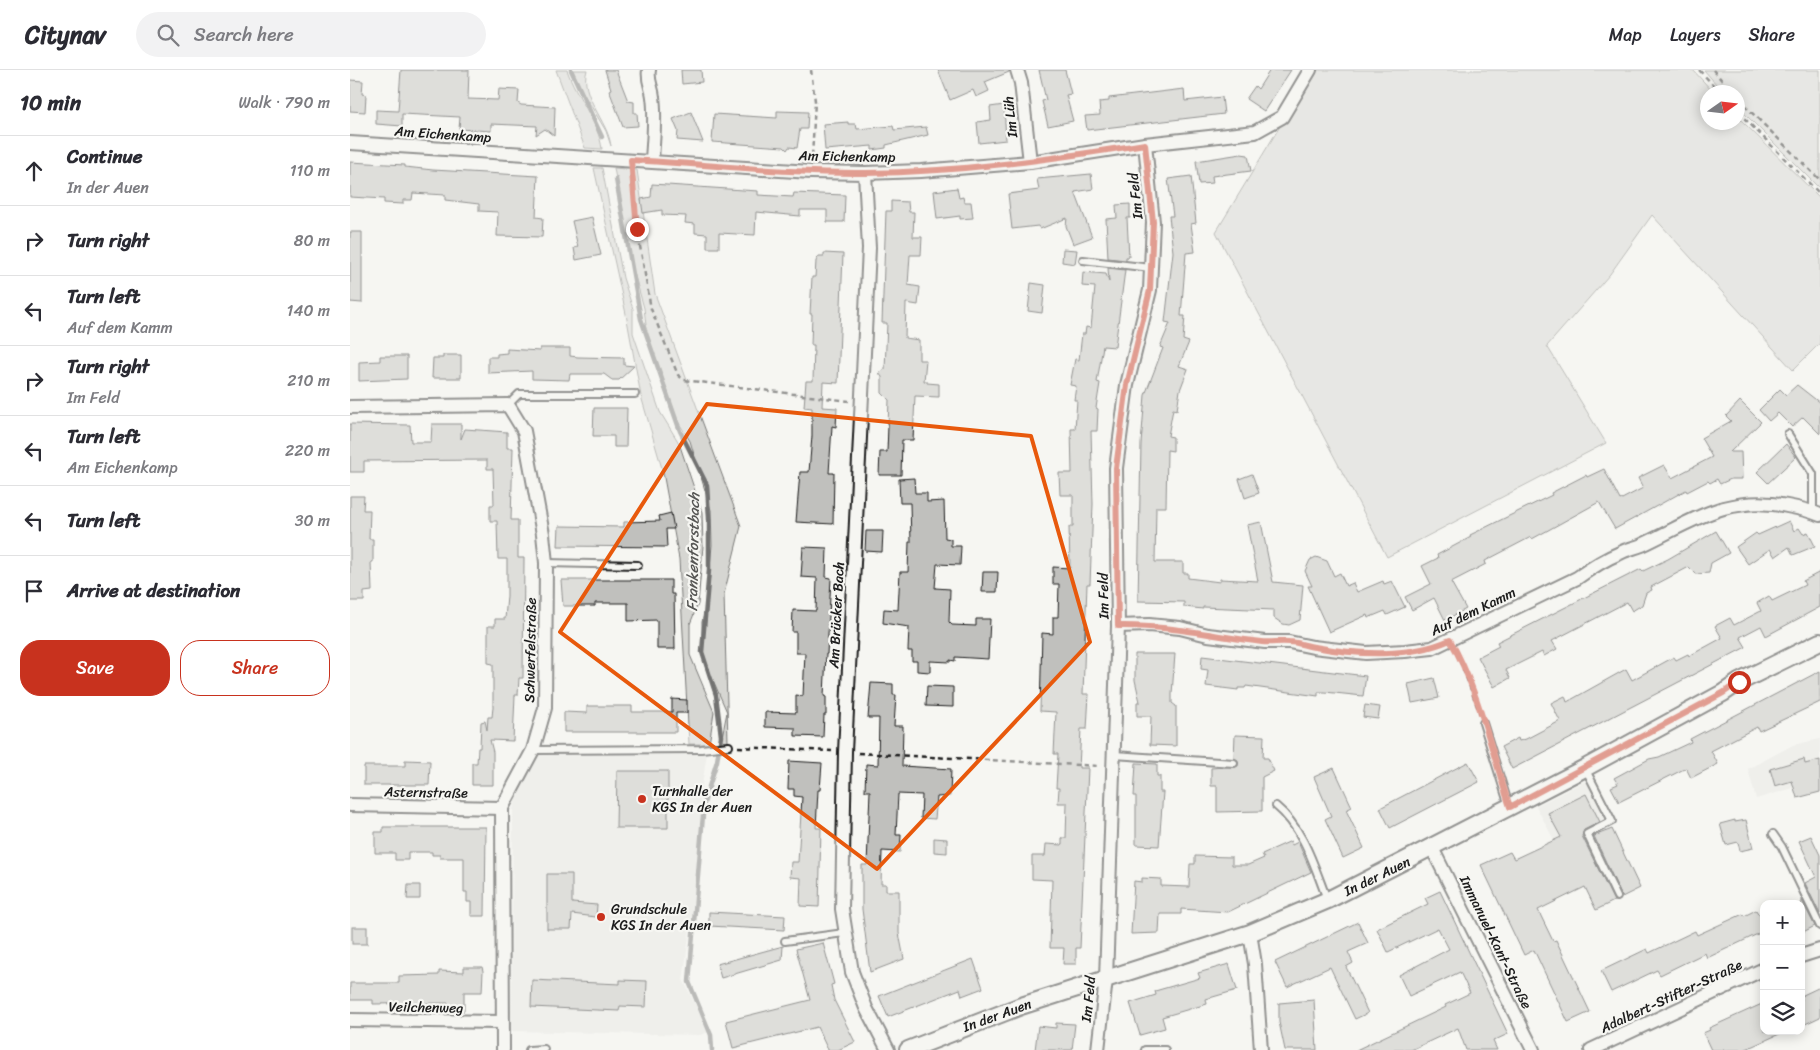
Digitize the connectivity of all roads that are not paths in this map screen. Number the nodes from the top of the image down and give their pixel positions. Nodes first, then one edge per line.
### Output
1 (1017, 70) edge
2 (1310, 70) edge
3 (646, 72) edge
4 (350, 143) edge
5 (1145, 144) junction
6 (652, 161) junction
7 (1030, 162) junction
8 (865, 173) junction
9 (1083, 260) dead end
10 (1151, 268) junction
11 (635, 394) dead end
12 (508, 405) junction
13 (350, 407) edge
14 (1788, 434) dead end
15 (1816, 513) edge
16 (546, 562) junction
17 (638, 565) dead end
18 (1118, 626) junction
19 (1820, 642) edge
20 (1483, 724) road end
21 (729, 746) road end
22 (533, 750) junction
23 (1113, 761) junction
24 (1234, 763) dead end
25 (1585, 768) junction
26 (350, 805) edge
27 (1276, 806) dead end
28 (1510, 807) junction
29 (502, 808) junction
30 (1773, 834) dead end
31 (1432, 848) junction
32 (1617, 897) dead end
33 (1328, 900) junction
34 (1820, 926) edge
35 (844, 933) junction
36 (1250, 933) junction
37 (785, 941) dead end
38 (1820, 950) edge
39 (1805, 955) edge
40 (1760, 972) edge
41 (1106, 979) junction
42 (350, 1020) edge
43 (502, 1022) junction
44 (544, 1049) edge
45 (503, 1050) edge
46 (529, 1050) edge
47 (888, 1050) edge
48 (908, 1050) edge
49 (1098, 1050) edge
50 (1145, 1050) edge
51 (1165, 1050) edge
52 (1262, 1050) edge
53 (1533, 1050) edge
54 (1591, 1050) edge

1 - 7 street, Im Lüh
2 - 5 street, Am Eichenkamp
3 - 6 street
4 - 6 street, Am Eichenkamp
5 - 7 street, Am Eichenkamp
5 - 10 street, Im Feld
6 - 8 street, Am Eichenkamp
7 - 8 street, Am Eichenkamp
8 - 35 street, Am Brücker Bach
9 - 10 lane
10 - 18 street, Im Feld
11 - 12 lane
12 - 13 street
12 - 16 street, Schwerfelstraße
14 - 15 lane
15 - 18 street, Auf dem Kamm
16 - 17 lane
16 - 22 street, Schwerfelstraße
18 - 23 street, Im Feld
19 - 25 street, In der Auen
20 - 28 lane
21 - 22 lane
22 - 29 street, Schwerfelstraße
23 - 24 lane
23 - 41 street, Im Feld
25 - 28 street, In der Auen
25 - 32 lane
26 - 29 street, Asternstraße
27 - 33 lane
28 - 31 street, In der Auen
29 - 43 street, Schwerfelstraße
30 - 34 lane
31 - 33 street, In der Auen
31 - 53 street, Immanuel-Kant-Straße
33 - 36 street, In der Auen
35 - 37 lane
35 - 47 street, Am Brücker Bach
36 - 41 street, In der Auen
36 - 52 street
38 - 39 street
40 - 54 street, Adalbert-Stifter-Straße
41 - 48 street, In der Auen
41 - 49 street, Im Feld
42 - 43 street, Veilchenweg
43 - 45 street, Schwerfelstraße
44 - 46 lane
50 - 51 lane

